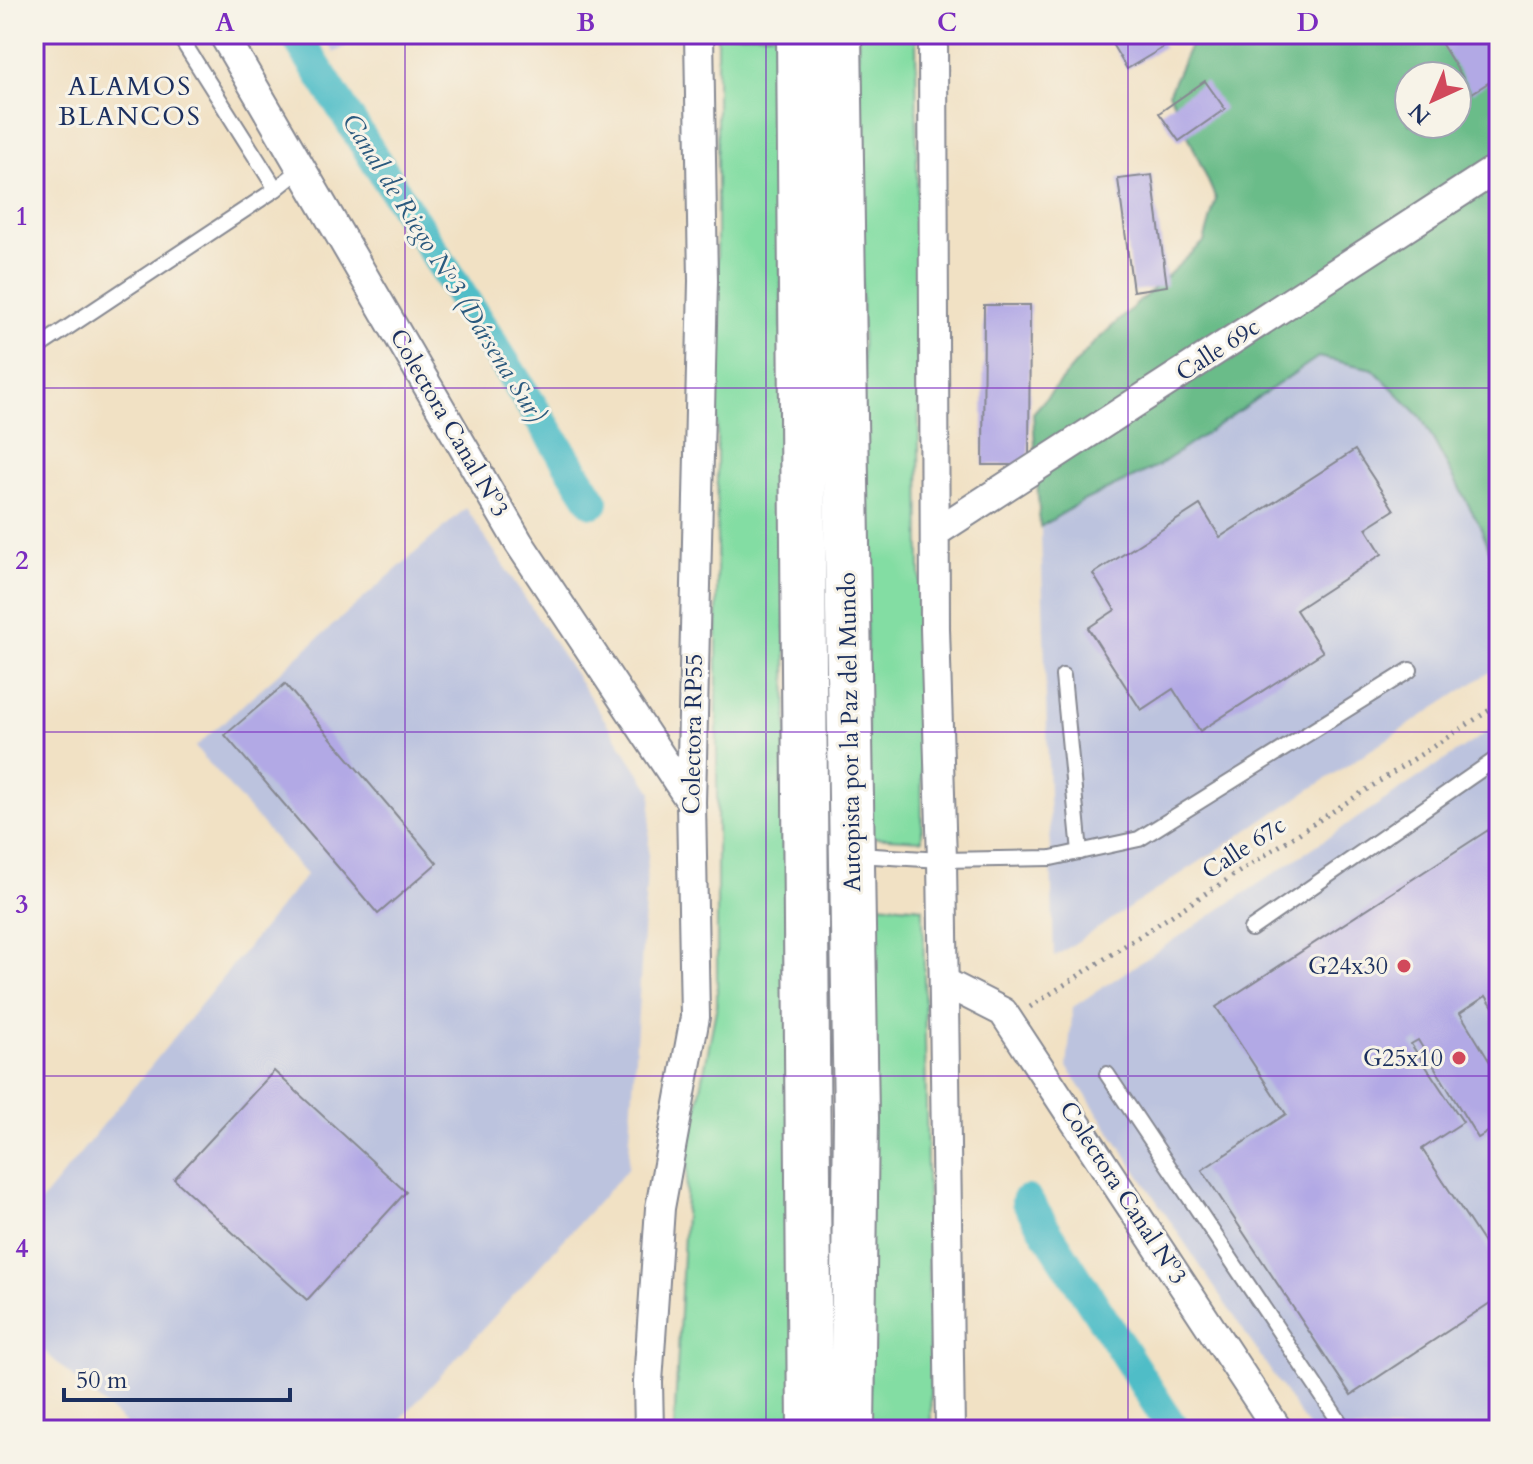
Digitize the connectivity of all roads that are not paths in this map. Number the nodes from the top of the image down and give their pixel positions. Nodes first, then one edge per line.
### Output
1 (178, 34) edge
2 (223, 34) edge
3 (699, 34) edge
4 (799, 34) edge
5 (839, 34) edge
6 (933, 34) edge
7 (1499, 167) edge
8 (301, 169) junction
9 (276, 189) junction
10 (34, 350) edge
11 (936, 532) junction
12 (1410, 670) dead end
13 (1063, 676) dead end
14 (1499, 757) edge
15 (691, 802) junction
16 (1080, 852) junction
17 (852, 855) junction
18 (942, 860) junction
19 (1251, 929) dead end
20 (944, 982) junction
21 (1107, 1074) dead end
22 (649, 1430) edge
23 (810, 1430) edge
24 (852, 1430) edge
25 (950, 1430) edge
26 (1278, 1430) edge
27 (1345, 1430) edge

1 - 9 lane
2 - 8 street, Colectora Canal Nº3
3 - 15 street, Colectora RP55
4 - 23 highway, Autopista por la Paz del Mundo
5 - 17 highway, Autopista por la Paz del Mundo
6 - 11 street
7 - 11 street, Calle 69c
8 - 9 lane
8 - 15 street, Colectora Canal Nº3
9 - 10 lane
11 - 18 street
12 - 16 lane
13 - 16 lane
14 - 19 lane
15 - 22 street, Colectora RP55
16 - 18 lane
17 - 18 lane
17 - 24 highway, Autopista por la Paz del Mundo
18 - 20 street
20 - 25 street
20 - 26 street, Colectora Canal Nº3
21 - 27 lane

